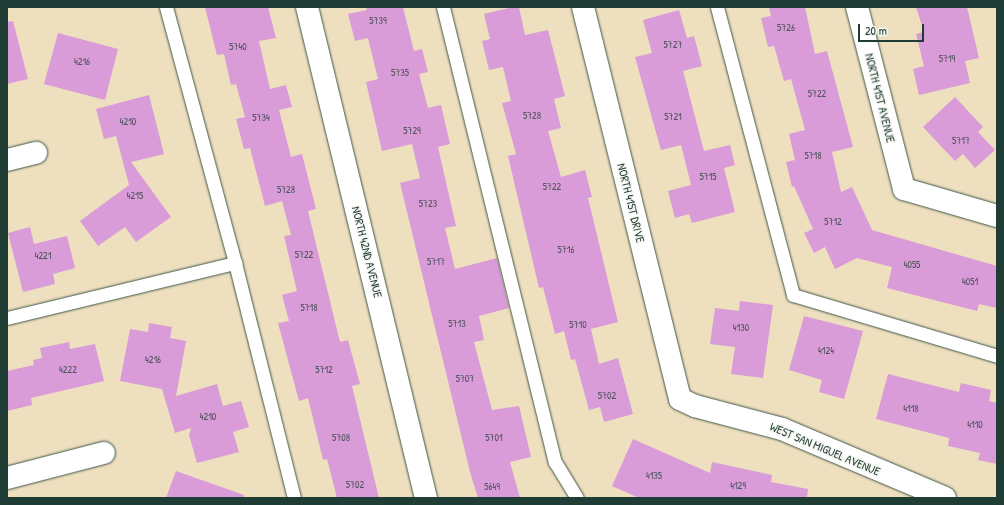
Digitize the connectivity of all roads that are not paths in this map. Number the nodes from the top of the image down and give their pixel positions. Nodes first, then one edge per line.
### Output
1 (166, 7) edge
2 (307, 7) edge
3 (443, 7) edge
4 (583, 7) edge
5 (717, 7) edge
6 (857, 7) edge
7 (36, 153) dead end
8 (7, 160) edge
9 (997, 216) edge
10 (235, 263) junction
11 (7, 318) edge
12 (997, 356) edge
13 (680, 399) joint
14 (104, 453) dead end
15 (7, 478) edge
16 (294, 498) edge
17 (426, 498) edge
18 (577, 498) edge
19 (945, 498) edge

1 - 10 lane
2 - 17 street, NORTH 42ND AVENUE
3 - 18 lane
4 - 13 street, NORTH 41ST DRIVE
5 - 12 lane
6 - 9 street, NORTH 41ST AVENUE
7 - 8 street
10 - 11 lane
10 - 16 lane
13 - 19 street, WEST SAN MIGUEL AVENUE
14 - 15 street

